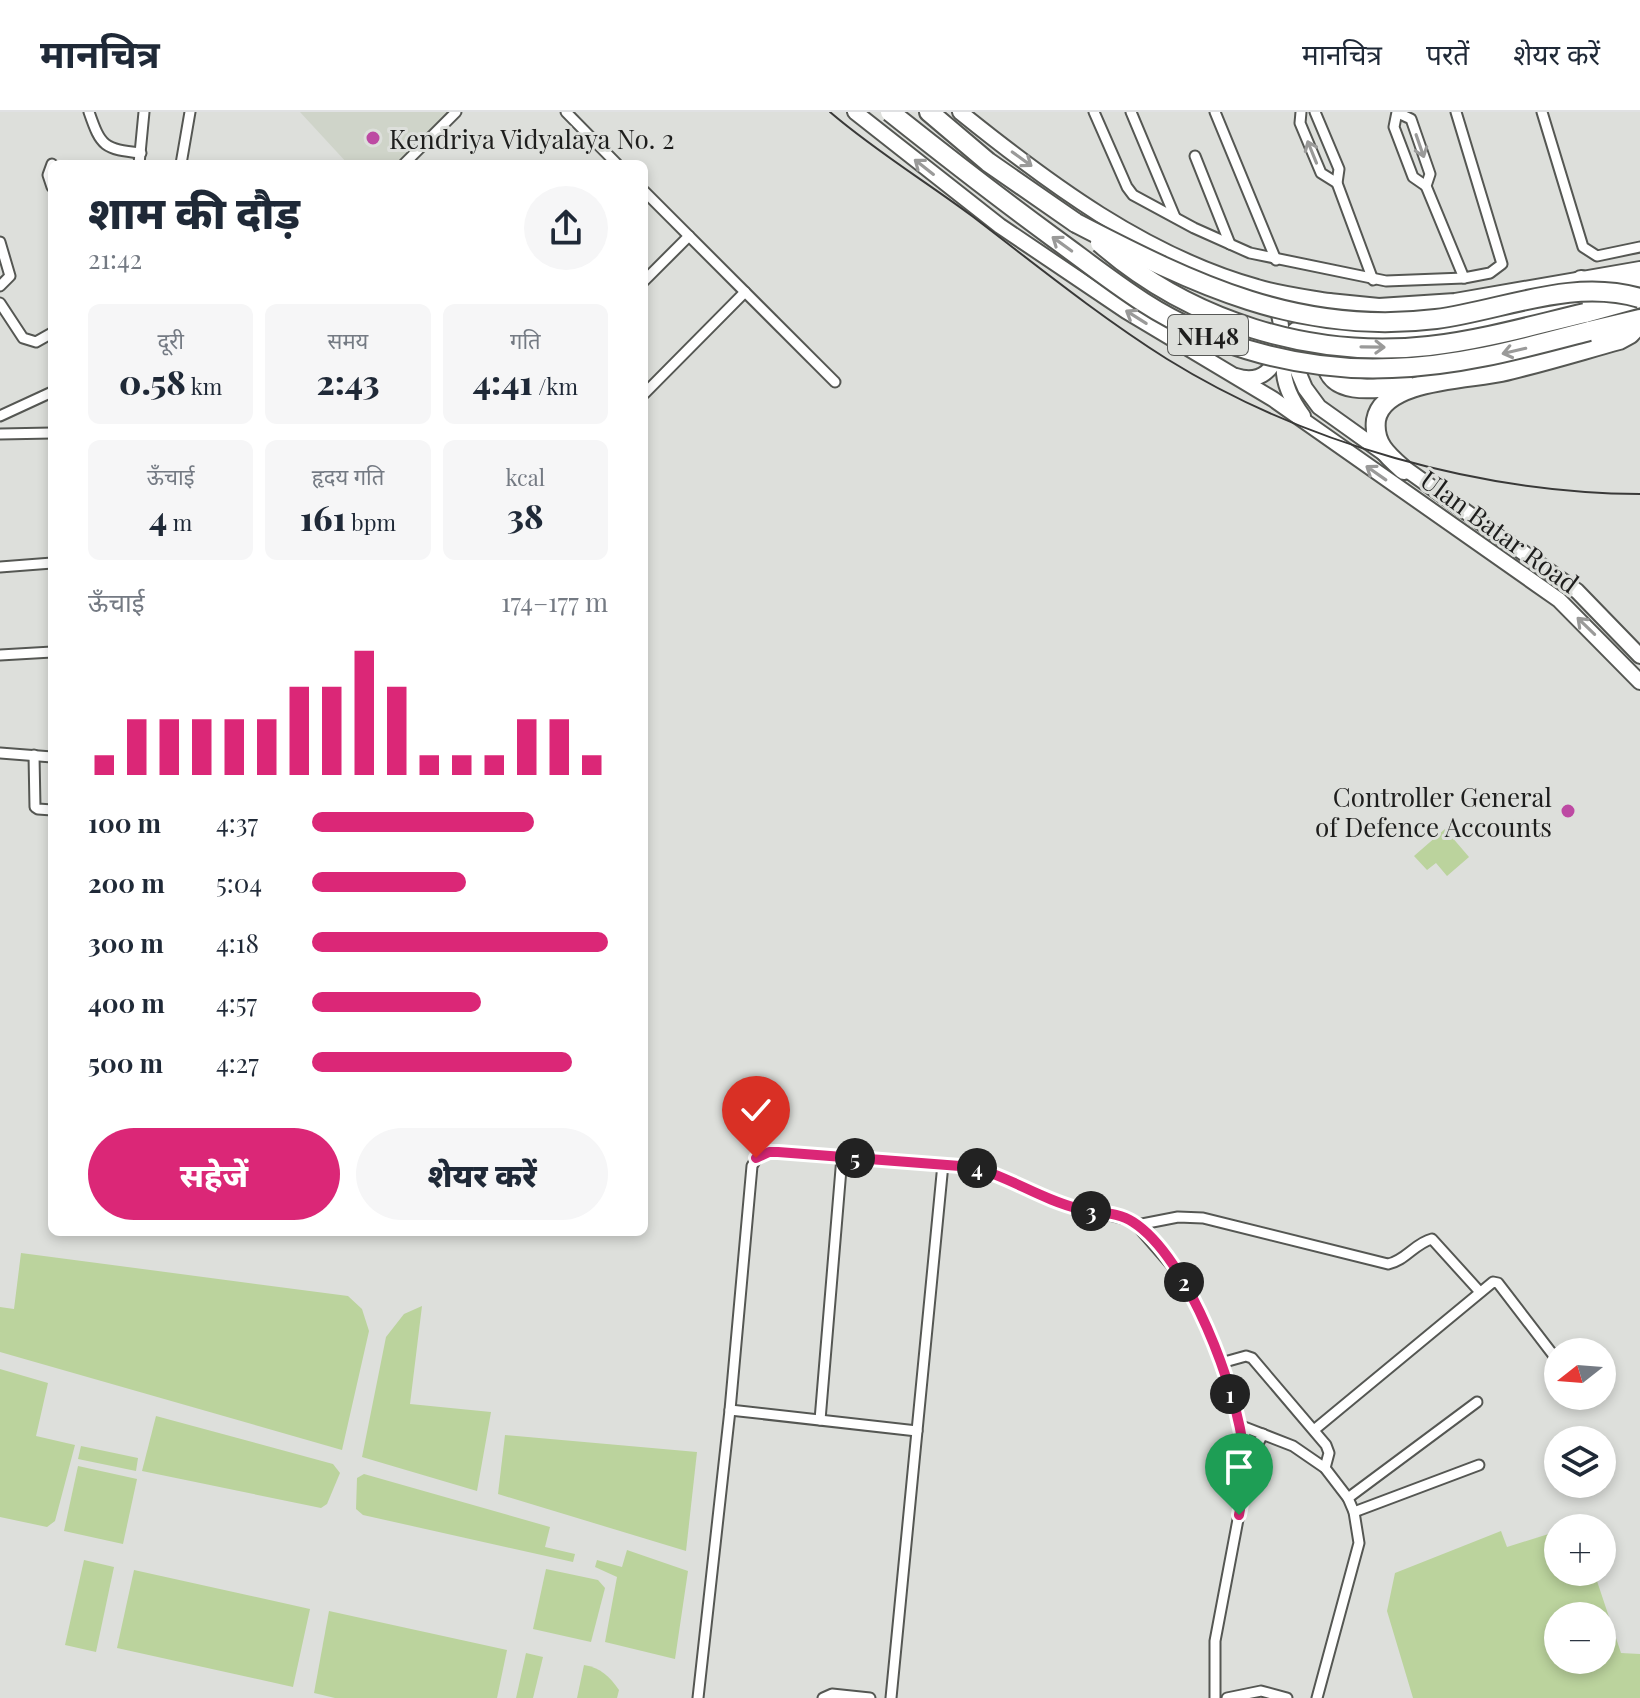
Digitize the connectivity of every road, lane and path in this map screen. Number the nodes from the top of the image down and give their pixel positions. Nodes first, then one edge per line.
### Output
1 (89, 112) edge
2 (144, 112) edge
3 (190, 112) edge
4 (456, 112) edge
5 (566, 112) edge
6 (855, 112) edge
7 (890, 112) edge
8 (929, 112) edge
9 (960, 112) edge
10 (1094, 112) edge
11 (1131, 112) edge
12 (1215, 112) edge
13 (1301, 112) edge
14 (1315, 112) edge
15 (1456, 112) edge
16 (1542, 112) edge
17 (1398, 113) edge
18 (141, 153) junction
19 (1195, 156) dead end
20 (140, 160) edge
21 (182, 160) edge
22 (408, 160) edge
23 (613, 160) edge
24 (1337, 183) junction
25 (1426, 186) junction
26 (648, 195) edge
27 (1175, 217) junction
28 (1076, 223) junction
29 (1117, 223) junction
30 (689, 236) junction
31 (0, 242) edge
32 (1230, 244) junction
33 (1640, 247) edge
34 (1276, 260) junction
35 (1640, 269) edge
36 (648, 277) edge
37 (1464, 278) junction
38 (1079, 279) junction
39 (1373, 280) junction
40 (1581, 280) junction
41 (1640, 280) edge
42 (0, 286) edge
43 (1256, 287) junction
44 (745, 292) junction
45 (1640, 298) edge
46 (1329, 301) junction
47 (0, 303) edge
48 (1551, 306) junction
49 (1640, 321) edge
50 (1587, 322) junction
51 (1358, 331) junction
52 (48, 335) edge
53 (1292, 340) junction
54 (1230, 374) junction
55 (835, 382) dead end
56 (1433, 382) junction
57 (648, 390) edge
58 (48, 394) edge
59 (0, 416) edge
60 (48, 433) edge
61 (1320, 433) junction
62 (0, 434) edge
63 (1404, 470) junction
64 (48, 563) edge
65 (0, 567) edge
66 (48, 652) edge
67 (0, 655) edge
68 (1640, 656) edge
69 (1640, 682) edge
70 (0, 753) edge
71 (34, 755) junction
72 (48, 757) edge
73 (48, 810) edge
74 (842, 1157) junction
75 (943, 1164) junction
76 (1137, 1225) junction
77 (1480, 1292) junction
78 (1544, 1343) edge
79 (1221, 1363) junction
80 (1477, 1402) dead end
81 (730, 1410) junction
82 (820, 1420) junction
83 (1239, 1425) junction
84 (1314, 1430) junction
85 (917, 1431) junction
86 (1263, 1434) junction
87 (1479, 1465) dead end
88 (1325, 1468) junction
89 (1245, 1470) junction
90 (1348, 1498) junction
91 (1354, 1512) junction
92 (698, 1698) edge
93 (823, 1698) edge
94 (870, 1698) edge
95 (891, 1698) edge
96 (1215, 1698) edge
97 (1227, 1698) edge
98 (1287, 1698) edge
99 (1317, 1698) edge

1 - 18 street
2 - 18 street
3 - 21 street
4 - 22 street
5 - 23 street
38 -> 6 main road
50 -> 7 highway, NH48, bridge
8 - 28 highway, NH48
9 -> 29 main road
10 - 27 street
11 - 27 street
12 - 34 street
24 -> 13 street
14 - 24 street
15 - 37 street
16 - 33 street
17 - 25 street
17 -> 25 street
18 - 20 street
19 - 32 street
24 - 39 street
25 - 37 street
26 - 30 street
27 - 32 street
28 - 45 highway, bridge
28 -> 50 highway, NH48, bridge
29 - 38 main road
29 - 43 main road
30 - 36 street
30 - 44 street
31 - 42 street
32 - 34 street
34 - 39 street
35 - 40 main road
37 - 39 street
54 -> 38 main road
40 - 46 main road
40 - 48 highway
41 - 48 highway
43 - 46 main road
43 - 54 main road
44 - 55 street
44 - 57 street
45 - 50 highway, NH48
46 - 53 main road
47 - 52 street
48 - 51 highway
49 - 50 highway, NH48
49 - 56 highway
51 - 53 highway
51 - 56 highway
53 - 61 main road
53 - 63 main road, Ulan Batar Road
54 - 61 main road
56 - 63 highway
58 - 59 street
60 - 62 street
69 -> 61 main road, Ulan Batar Road
63 - 68 main road, Ulan Batar Road
64 - 65 street
66 - 67 street
70 - 71 street
71 - 72 street
71 - 73 street
74 - 75 street
74 - 81 street
74 - 82 street
75 - 76 street
75 - 85 street
76 - 77 street
76 - 79 street
77 - 78 street
77 - 84 street
79 - 83 street
79 - 84 street
80 - 90 street
81 - 82 street
81 - 92 street
82 - 85 street
83 - 86 street
83 - 89 street
84 - 88 street
85 - 95 street
86 - 88 street
86 - 89 street
87 - 91 street
88 - 90 street
89 - 96 street
90 - 91 street
91 - 99 street
93 - 94 street
97 - 98 street

